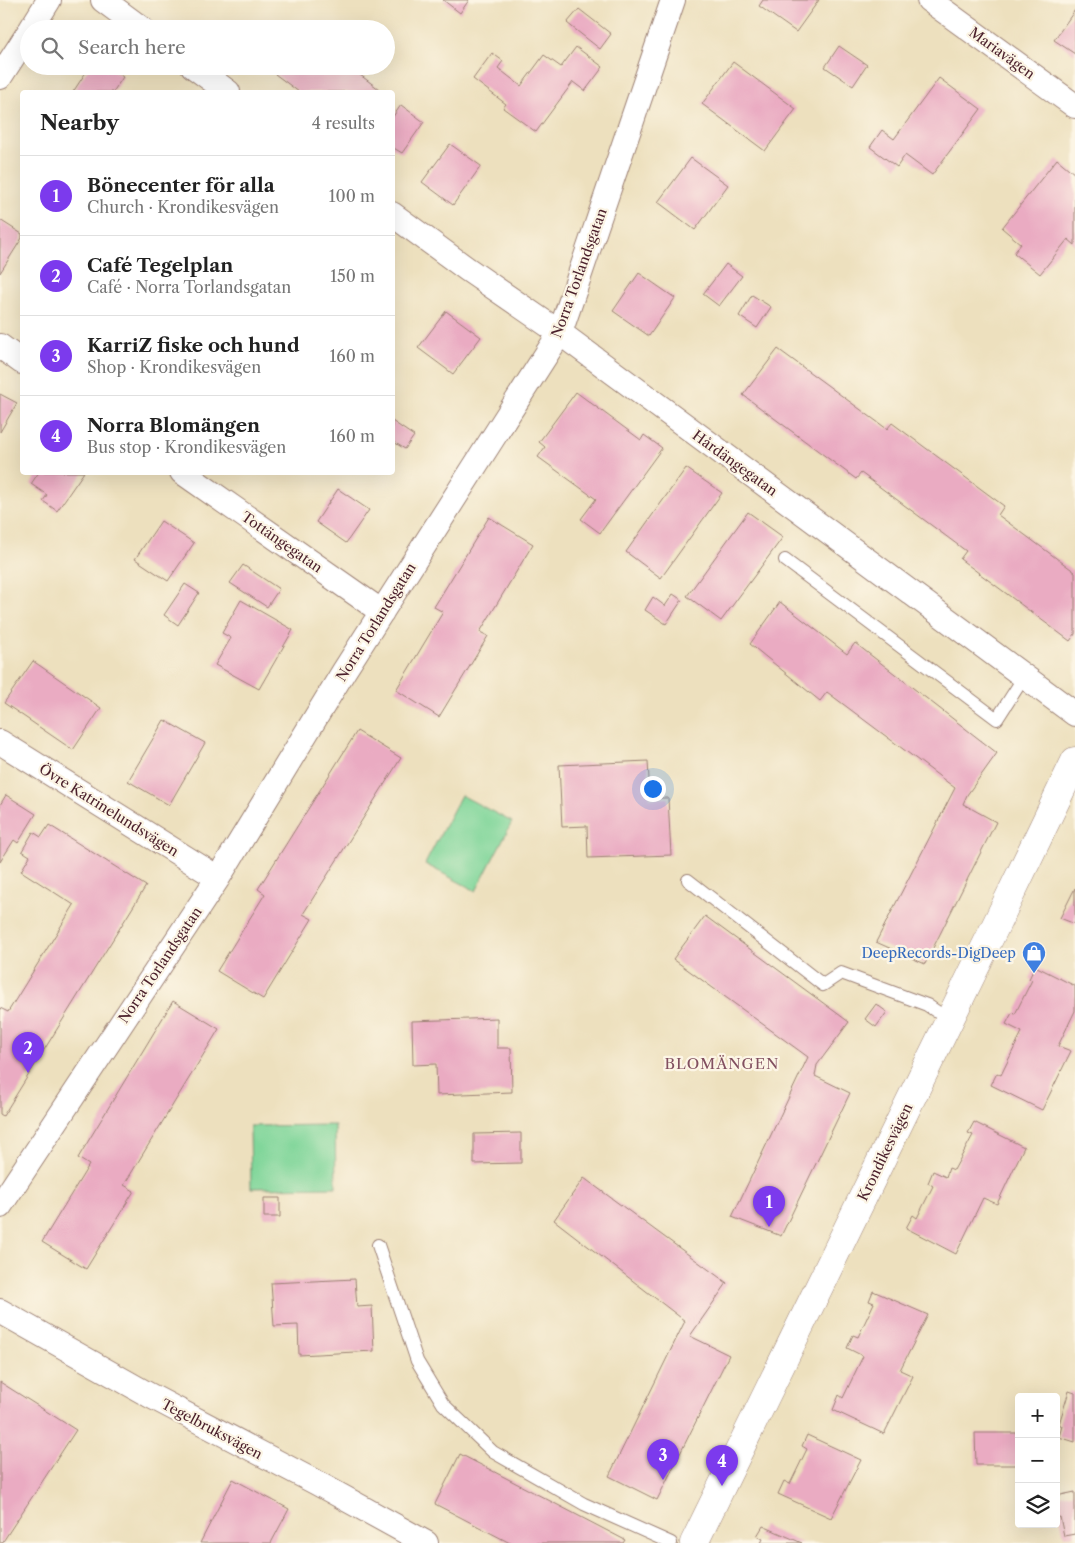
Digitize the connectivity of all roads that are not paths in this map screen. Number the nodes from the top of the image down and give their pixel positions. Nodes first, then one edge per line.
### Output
1 (49, 0) edge
2 (103, 0) edge
3 (673, 0) edge
4 (929, 0) edge
5 (36, 20) edge
6 (130, 20) edge
7 (20, 46) edge
8 (205, 75) edge
9 (0, 77) edge
10 (225, 90) edge
11 (1075, 106) edge
12 (395, 216) edge
13 (560, 333) junction
14 (0, 346) edge
15 (20, 361) edge
16 (186, 475) edge
17 (785, 560) dead end
18 (382, 612) junction
19 (1024, 677) junction
20 (1075, 714) edge
21 (0, 742) edge
22 (1075, 761) edge
23 (218, 878) junction
24 (688, 880) dead end
25 (949, 1020) junction
26 (0, 1206) edge
27 (378, 1245) dead end
28 (0, 1311) edge
29 (426, 1543) edge
30 (671, 1543) edge
31 (694, 1543) edge

1 - 5 street
2 - 6 street
3 - 13 street, Norra Torlandsgatan
4 - 11 street, Mariavägen
7 - 9 street
8 - 10 street
12 - 13 street, Hårdängegatan
13 - 18 street, Norra Torlandsgatan
13 - 19 street, Hårdängegatan
14 - 15 street
16 - 18 street, Tottängegatan
17 - 19 lane
18 - 23 street, Norra Torlandsgatan
19 - 20 street, Hårdängegatan
21 - 23 street, Övre Katrinelundsvägen
22 - 25 street, Krondikesvägen
23 - 26 street, Norra Torlandsgatan
24 - 25 lane
25 - 31 street, Krondikesvägen
27 - 30 lane
28 - 29 street, Tegelbruksvägen

